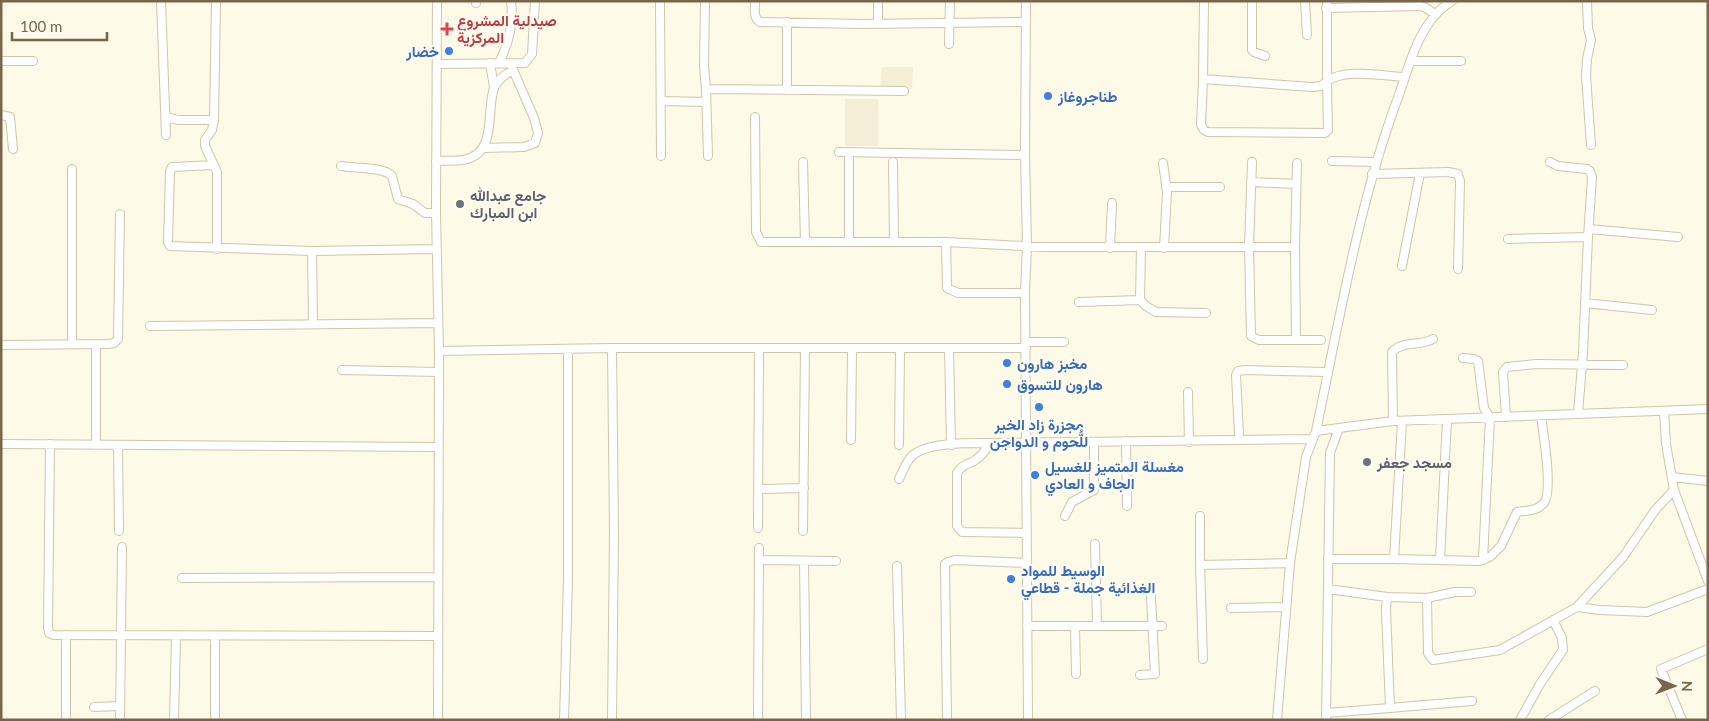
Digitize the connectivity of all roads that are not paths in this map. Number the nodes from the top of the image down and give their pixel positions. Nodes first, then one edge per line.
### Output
1 (161, 1) edge
2 (216, 1) edge
3 (437, 1) edge
4 (511, 1) edge
5 (535, 1) edge
6 (660, 1) edge
7 (705, 1) edge
8 (755, 1) edge
9 (878, 1) edge
10 (950, 1) edge
11 (1026, 1) edge
12 (1204, 1) edge
13 (1252, 1) edge
14 (1305, 1) edge
15 (1452, 1) edge
16 (1587, 1) edge
17 (1326, 4) edge
18 (1435, 14) junction
19 (787, 22) junction
20 (1026, 22) junction
21 (878, 23) junction
22 (950, 23) junction
23 (1307, 36) dead end
24 (949, 44) dead end
25 (507, 48) junction
26 (1265, 56) dead end
27 (1, 61) edge
28 (33, 61) dead end
29 (1411, 61) junction
30 (1462, 61) dead end
31 (500, 63) junction
32 (437, 64) junction
33 (490, 64) junction
34 (512, 65) junction
35 (1405, 77) junction
36 (1204, 80) junction
37 (1327, 82) junction
38 (494, 87) junction
39 (706, 89) junction
40 (787, 90) junction
41 (904, 91) dead end
42 (661, 102) junction
43 (706, 102) junction
44 (1, 115) edge
45 (755, 116) dead end
46 (166, 117) junction
47 (214, 120) junction
48 (166, 135) dead end
49 (1591, 145) dead end
50 (484, 148) junction
51 (13, 149) dead end
52 (839, 152) dead end
53 (1025, 155) junction
54 (661, 156) dead end
55 (708, 156) dead end
56 (849, 159) dead end
57 (436, 161) junction
58 (803, 162) dead end
59 (893, 162) dead end
60 (1252, 162) dead end
61 (1332, 162) dead end
62 (1376, 162) junction
63 (1550, 162) dead end
64 (1163, 163) dead end
65 (1297, 163) dead end
66 (213, 165) junction
67 (341, 166) dead end
68 (72, 169) dead end
69 (1420, 173) junction
70 (1372, 174) junction
71 (1251, 182) junction
72 (1296, 184) junction
73 (1166, 187) junction
74 (1220, 187) dead end
75 (1112, 203) dead end
76 (436, 213) junction
77 (120, 214) dead end
78 (1588, 233) junction
79 (1678, 237) dead end
80 (1508, 239) dead end
81 (805, 242) junction
82 (849, 242) junction
83 (894, 242) junction
84 (946, 242) junction
85 (1027, 246) junction
86 (1249, 247) junction
87 (1295, 247) junction
88 (1110, 248) junction
89 (1141, 248) junction
90 (1164, 248) junction
91 (217, 249) junction
92 (437, 249) junction
93 (312, 251) junction
94 (1402, 266) dead end
95 (1458, 269) dead end
96 (1025, 293) junction
97 (1140, 300) junction
98 (1079, 302) dead end
99 (1585, 303) junction
100 (1652, 310) dead end
101 (1206, 313) dead end
102 (438, 323) junction
103 (312, 324) junction
104 (150, 326) dead end
105 (1433, 339) dead end
106 (1296, 340) junction
107 (1321, 340) dead end
108 (1064, 342) dead end
109 (1, 344) edge
110 (72, 344) junction
111 (96, 344) junction
112 (1026, 345) junction
113 (612, 348) junction
114 (805, 348) junction
115 (852, 348) junction
116 (900, 348) junction
117 (950, 348) junction
118 (568, 349) junction
119 (759, 349) junction
120 (439, 351) junction
121 (1463, 358) dead end
122 (1582, 364) junction
123 (1623, 365) dead end
124 (342, 370) dead end
125 (439, 372) junction
126 (1327, 372) junction
127 (1188, 392) dead end
128 (1664, 410) junction
129 (1708, 410) edge
130 (1578, 413) junction
131 (1541, 416) junction
132 (1506, 417) junction
133 (1490, 418) junction
134 (1447, 420) junction
135 (1393, 421) junction
136 (1402, 421) junction
137 (1339, 428) junction
138 (1316, 431) junction
139 (1239, 434) dead end
140 (1312, 439) junction
141 (851, 440) dead end
142 (1126, 441) junction
143 (1026, 442) junction
144 (1094, 442) junction
145 (1189, 442) junction
146 (990, 443) junction
147 (1, 444) edge
148 (50, 444) junction
149 (96, 444) junction
150 (118, 445) junction
151 (899, 445) dead end
152 (951, 445) junction
153 (438, 447) junction
154 (1672, 477) junction
155 (899, 479) dead end
156 (1708, 480) edge
157 (804, 488) junction
158 (759, 489) junction
159 (1674, 490) junction
160 (1127, 506) dead end
161 (1065, 516) dead end
162 (1200, 516) dead end
163 (758, 528) dead end
164 (804, 531) dead end
165 (119, 532) dead end
166 (1027, 533) junction
167 (1096, 544) dead end
168 (122, 547) dead end
169 (759, 548) dead end
170 (1328, 559) junction
171 (1394, 559) junction
172 (760, 560) junction
173 (1440, 560) junction
174 (1483, 560) junction
175 (804, 561) junction
176 (836, 561) dead end
177 (1027, 563) junction
178 (1290, 563) junction
179 (1200, 565) junction
180 (897, 566) dead end
181 (438, 577) junction
182 (182, 578) dead end
183 (1708, 581) edge
184 (1328, 589) junction
185 (1708, 589) edge
186 (1471, 592) dead end
187 (1387, 596) junction
188 (1151, 597) dead end
189 (1427, 598) junction
190 (1285, 607) junction
191 (1577, 607) junction
192 (1231, 608) dead end
193 (1553, 620) junction
194 (1027, 626) junction
195 (1075, 626) junction
196 (1097, 626) junction
197 (1153, 626) junction
198 (1162, 626) dead end
199 (66, 635) junction
200 (120, 636) junction
201 (176, 636) junction
202 (215, 636) junction
203 (438, 636) junction
204 (1707, 652) edge
205 (1203, 659) dead end
206 (1076, 674) dead end
207 (1140, 675) dead end
208 (1595, 691) dead end
209 (1472, 701) dead end
210 (120, 706) junction
211 (94, 707) dead end
212 (1390, 708) junction
213 (1326, 717) edge
214 (66, 720) edge
215 (120, 720) edge
216 (174, 720) edge
217 (215, 720) edge
218 (438, 720) edge
219 (564, 720) edge
220 (612, 720) edge
221 (758, 720) edge
222 (806, 720) edge
223 (901, 720) edge
224 (947, 720) edge
225 (1028, 720) edge
226 (1277, 720) edge
227 (1520, 720) edge
228 (1549, 720) edge
229 (1682, 720) edge

1 - 46 street
2 - 47 street
3 - 32 street
4 - 25 street
5 - 34 street
6 - 42 street
7 - 39 street
8 - 19 street
9 - 21 street
10 - 22 street
11 - 20 street
12 - 36 street
13 - 26 street
14 - 23 street
15 - 18 street
16 - 49 street
17 - 18 street
17 - 37 street
18 - 29 street
19 - 21 street
19 - 40 street
20 - 22 street
20 - 53 street
21 - 22 street
22 - 24 street
25 - 31 street
25 - 34 street
27 - 28 street
29 - 30 street
29 - 35 street
31 - 33 street
31 - 34 street
32 - 33 street
32 - 57 street
33 - 38 street
34 - 38 street
34 - 50 street
35 - 37 street
35 - 62 street
36 - 37 street
36 - 37 street
38 - 50 street
39 - 40 street
39 - 43 street
40 - 41 street
42 - 43 street
42 - 54 street
43 - 55 street
44 - 51 street
45 - 81 street
46 - 47 street
46 - 48 street
47 - 66 street
50 - 57 street
52 - 53 street
53 - 85 street
56 - 82 street
57 - 76 street
58 - 81 street
59 - 83 street
60 - 71 street
61 - 62 street
62 - 70 street
63 - 78 street
64 - 73 street
65 - 72 street
66 - 91 street
66 - 91 street
67 - 76 street
68 - 110 street
69 - 70 street
69 - 94 street
69 - 95 street
70 - 126 street
71 - 72 street
71 - 86 street
72 - 87 street
73 - 74 street
73 - 90 street
75 - 88 street
76 - 92 street
77 - 111 street
78 - 79 street
78 - 80 street
78 - 99 street
81 - 82 street
82 - 83 street
83 - 84 street
84 - 85 street
84 - 96 street
85 - 88 street
85 - 96 street
86 - 87 street
86 - 90 street
86 - 106 street
87 - 106 street
88 - 89 street
89 - 90 street
89 - 97 street
91 - 93 street
92 - 93 street
92 - 102 street
93 - 103 street
96 - 112 street
97 - 98 street
97 - 101 street
99 - 100 street
99 - 122 street
102 - 103 street
102 - 120 street
103 - 104 street
105 - 135 street
106 - 107 street
108 - 112 street
109 - 110 street
110 - 111 street
111 - 149 street
112 - 117 street
112 - 143 street
113 - 118 street
113 - 119 street
113 - 220 street
114 - 115 street
114 - 119 street
114 - 157 street
115 - 116 street
115 - 141 street
116 - 117 street
116 - 151 street
117 - 152 street
118 - 120 street
118 - 219 street
119 - 158 street
120 - 125 street
121 - 133 street
122 - 123 street
122 - 130 street
122 - 132 street
124 - 125 street
125 - 153 street
126 - 138 street
126 - 139 street
127 - 145 street
128 - 129 street
128 - 130 street
128 - 154 street
130 - 131 street
131 - 132 street
131 - 174 street
132 - 133 street
133 - 134 street
133 - 174 street
134 - 136 street
134 - 173 street
135 - 136 street
135 - 137 street
136 - 171 street
137 - 138 street
137 - 170 street
138 - 140 street
140 - 145 street
140 - 178 street
142 - 144 street
142 - 145 street
142 - 160 street
143 - 144 street
143 - 146 street
143 - 166 street
144 - 161 street
146 - 152 street
146 - 166 street
147 - 148 street
148 - 149 street
148 - 199 street
149 - 150 street
150 - 153 street
150 - 165 street
152 - 155 street
153 - 181 street
154 - 156 street
154 - 159 street
157 - 158 street
157 - 164 street
158 - 163 street
159 - 183 street
159 - 191 street
162 - 179 street
166 - 177 street
167 - 196 street
168 - 200 street
169 - 172 street
170 - 171 street
170 - 184 street
171 - 173 street
172 - 175 street
172 - 221 street
173 - 174 street
175 - 176 street
175 - 222 street
177 - 194 street
177 - 224 street
178 - 179 street
178 - 190 street
179 - 205 street
180 - 223 street
181 - 182 street
181 - 203 street
184 - 187 street
184 - 213 street
185 - 191 street
186 - 189 street
187 - 189 street
187 - 212 street
188 - 197 street
189 - 193 street
190 - 192 street
190 - 226 street
191 - 193 street
193 - 227 street
194 - 195 street
194 - 225 street
195 - 196 street
195 - 206 street
196 - 197 street
197 - 198 street
197 - 207 street
199 - 200 street
199 - 214 street
200 - 201 street
200 - 210 street
201 - 202 street
201 - 216 street
202 - 203 street
202 - 217 street
203 - 218 street
204 - 229 street
208 - 228 street
209 - 212 street
210 - 211 street
210 - 215 street
212 - 213 street

